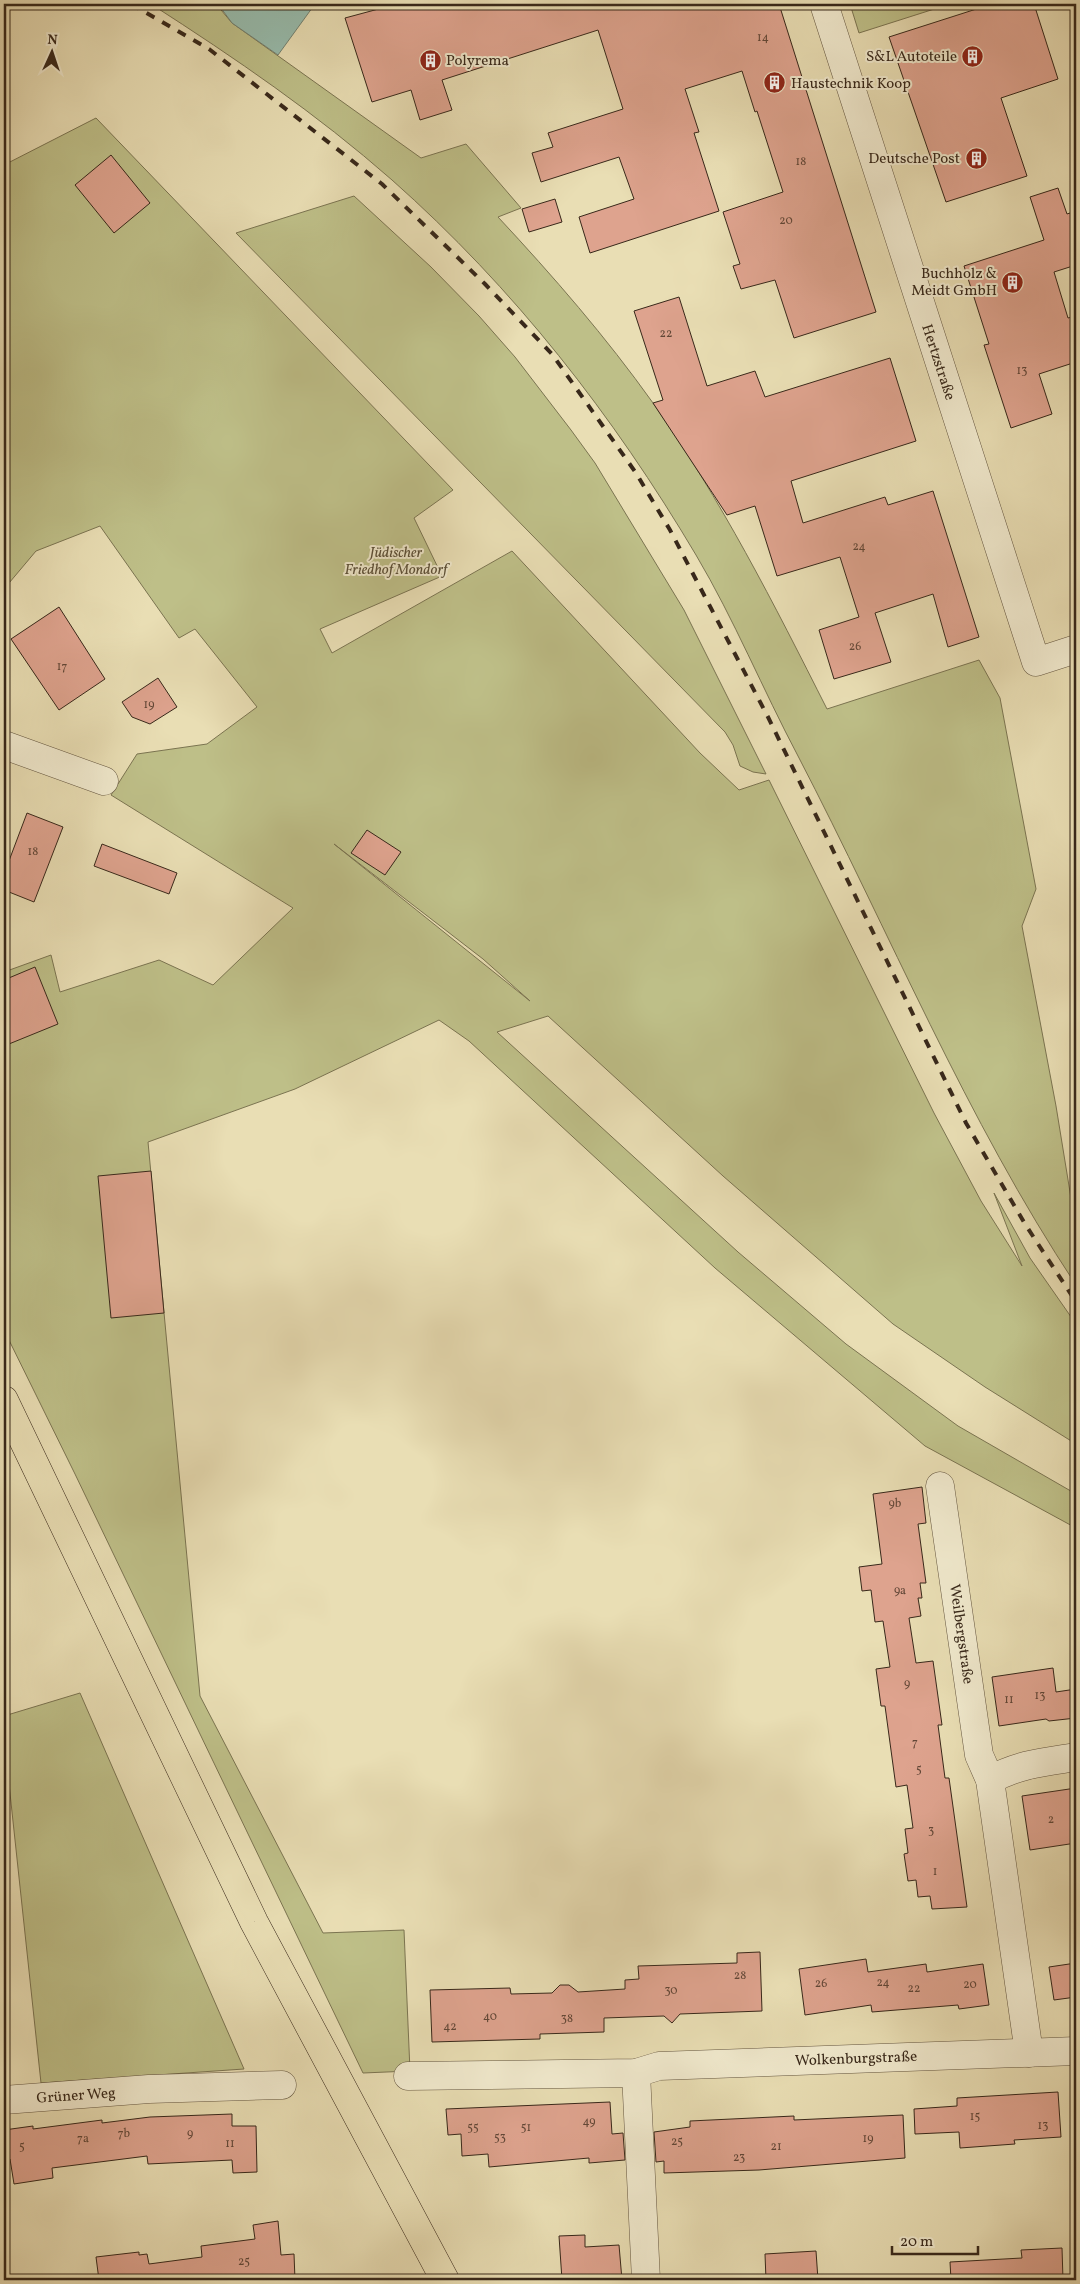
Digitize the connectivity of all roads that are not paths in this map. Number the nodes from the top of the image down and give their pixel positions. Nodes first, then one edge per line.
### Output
1 (824, 4) edge
2 (1076, 650) edge
3 (4, 745) edge
4 (104, 781) dead end
5 (4, 1400) edge
6 (940, 1486) dead end
7 (1076, 1757) edge
8 (990, 1780) junction
9 (1076, 2051) edge
10 (1029, 2052) junction
11 (636, 2072) junction
12 (408, 2076) dead end
13 (282, 2085) dead end
14 (4, 2100) edge
15 (445, 2280) edge
16 (646, 2280) edge

1 - 2 street, Hertzstraße
3 - 4 street
5 - 15 main road
6 - 8 street, Weilbergstraße
7 - 8 street
8 - 10 street, Weilbergstraße
9 - 10 street, Wolkenburgstraße
10 - 11 street, Wolkenburgstraße
11 - 12 street, Wolkenburgstraße
11 - 16 street
13 - 14 street, Grüner Weg

